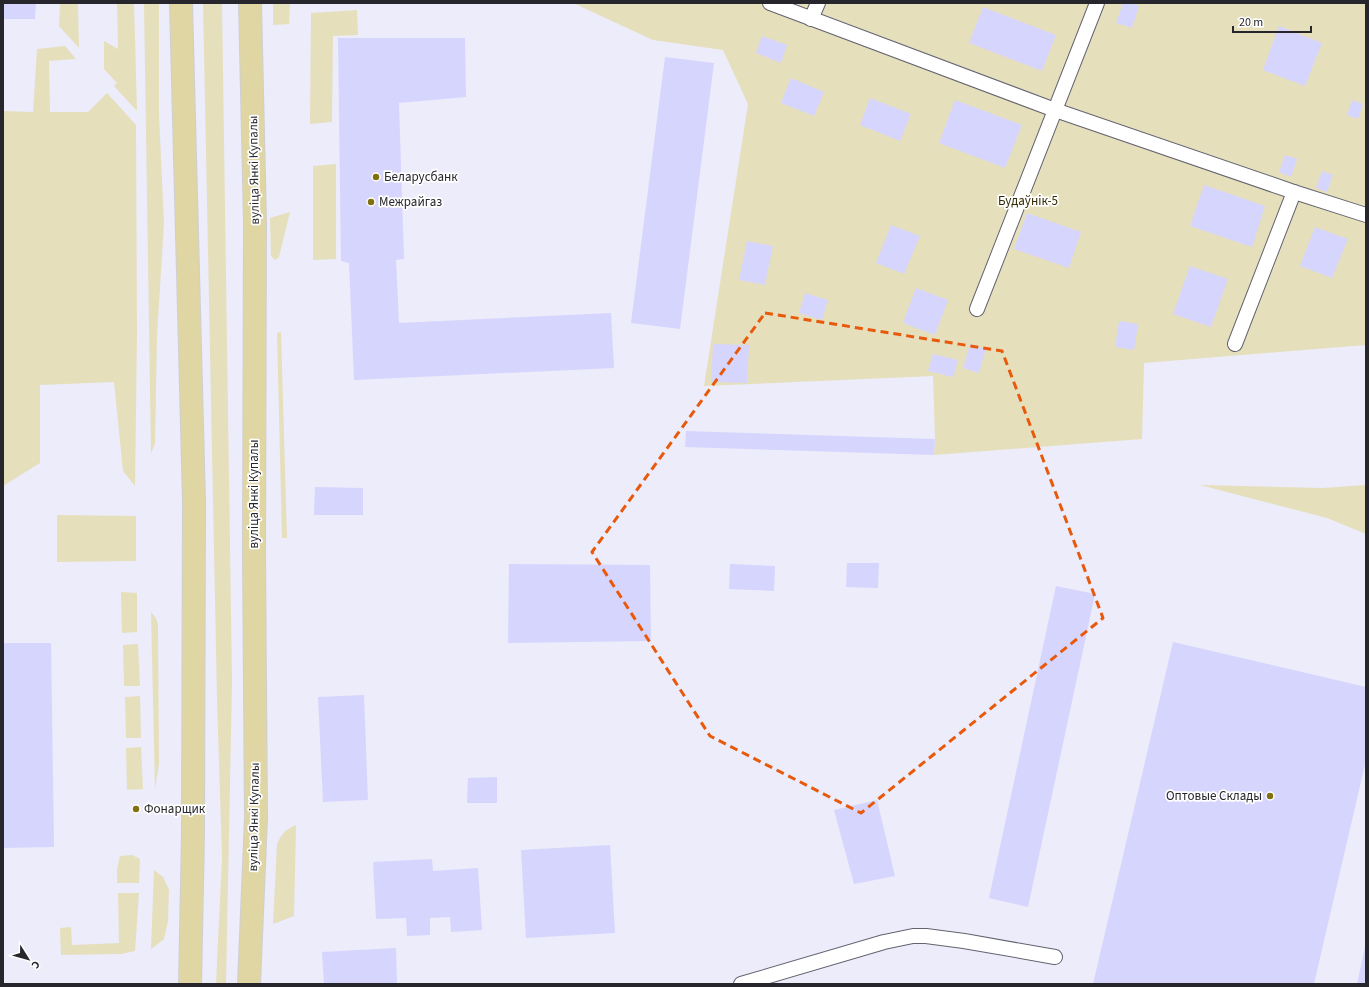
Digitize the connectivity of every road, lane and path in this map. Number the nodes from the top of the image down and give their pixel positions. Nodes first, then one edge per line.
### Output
1 (181, 3) edge
2 (250, 3) edge
3 (770, 3) edge
4 (818, 3) edge
5 (1097, 3) edge
6 (812, 20) junction
7 (1055, 110) junction
8 (1294, 192) junction
9 (1366, 216) edge
10 (976, 309) dead end
11 (1235, 344) dead end
12 (1055, 957) dead end
13 (190, 984) edge
14 (249, 984) edge
15 (741, 984) edge

1 - 13 main road
2 - 14 main road, вуліца Янкі Купалы
3 - 6 lane
4 - 6 lane
5 - 7 lane
6 - 7 lane
7 - 8 lane
7 - 10 lane
8 - 9 lane
8 - 11 lane
12 - 15 lane

